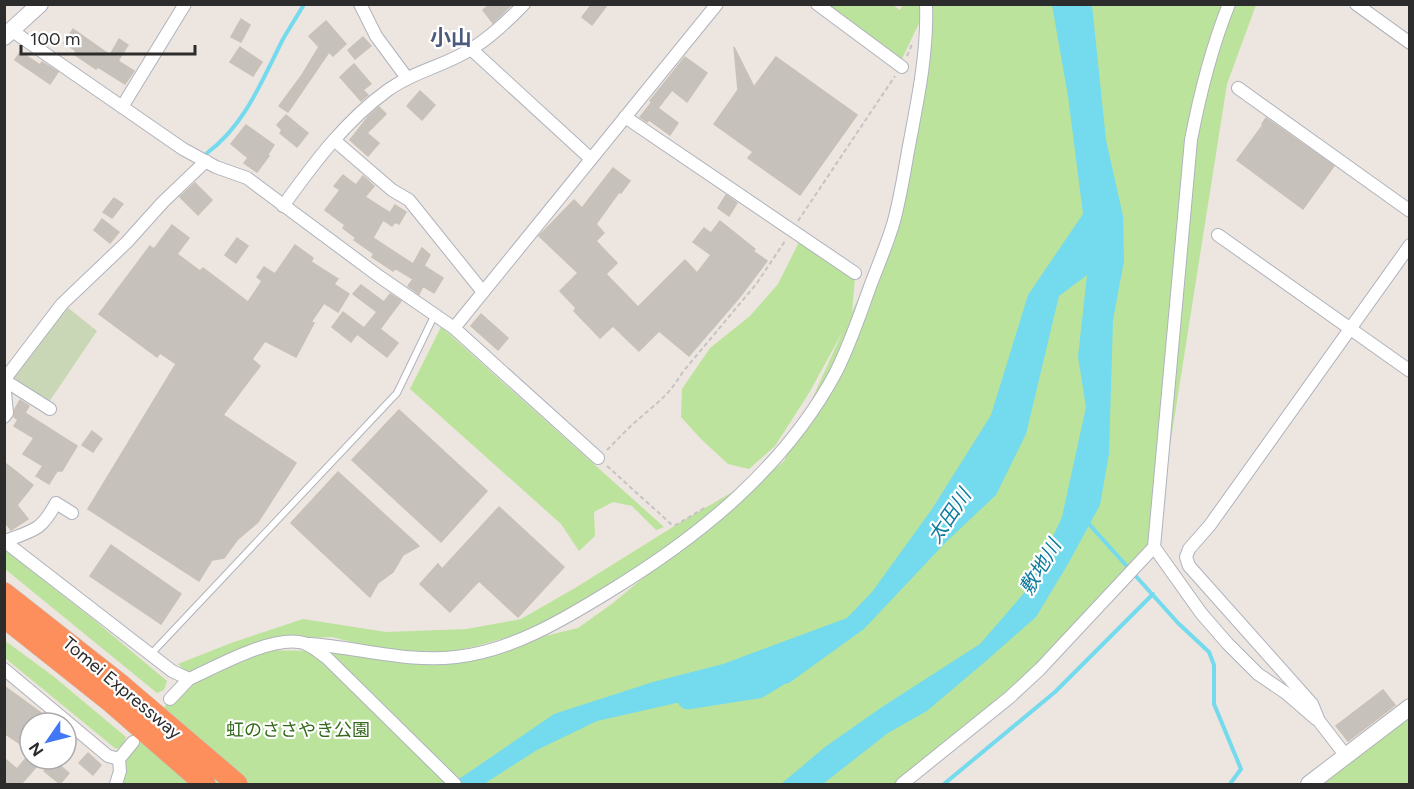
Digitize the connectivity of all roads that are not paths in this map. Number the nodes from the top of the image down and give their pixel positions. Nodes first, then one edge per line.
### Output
1 (40, 4) edge
2 (185, 4) edge
3 (360, 4) edge
4 (524, 4) edge
5 (717, 4) edge
6 (817, 4) edge
7 (926, 4) edge
8 (1229, 4) edge
9 (1356, 4) edge
10 (7, 33) edge
11 (1410, 43) edge
12 (471, 49) junction
13 (902, 67) road end
14 (407, 78) junction
15 (1238, 88) dead end
16 (122, 107) junction
17 (625, 117) junction
18 (334, 140) junction
19 (591, 159) junction
20 (206, 161) junction
21 (283, 206) junction
22 (1410, 211) edge
23 (1218, 235) dead end
24 (1410, 244) edge
25 (855, 273) dead end
26 (483, 292) junction
27 (435, 314) junction
28 (454, 328) junction
29 (1350, 328) junction
30 (1410, 371) edge
31 (4, 381) edge
32 (50, 409) dead end
33 (4, 417) edge
34 (598, 458) road end
35 (72, 513) dead end
36 (5, 541) edge
37 (1154, 547) junction
38 (4, 593) edge
39 (4, 618) edge
40 (309, 644) junction
41 (151, 654) junction
42 (4, 669) edge
43 (189, 679) junction
44 (170, 699) dead end
45 (1410, 707) edge
46 (1319, 721) junction
47 (134, 742) dead end
48 (1346, 756) junction
49 (119, 759) junction
50 (116, 784) edge
51 (205, 784) edge
52 (237, 784) edge
53 (455, 784) edge
54 (902, 784) edge
55 (1309, 784) edge

1 - 10 street
2 - 16 street
3 - 14 street
4 - 12 street
5 - 17 street
6 - 13 street
7 - 40 street
8 - 37 street
9 - 11 street
10 - 16 street
12 - 14 street
12 - 19 street
14 - 18 street
15 - 22 street
16 - 20 street
17 - 19 street
17 - 25 street
18 - 21 street
18 - 26 street
19 - 26 street
20 - 21 street
20 - 31 street
21 - 27 street
23 - 29 street
24 - 29 street
26 - 28 street
27 - 28 street
27 - 41 lane
28 - 34 street
29 - 30 street
29 - 46 street
31 - 32 street
31 - 33 street
35 - 36 street
36 - 41 street
37 - 46 street
37 - 54 street
38 - 52 highway, Tomei Expressway
39 - 51 highway, Tomei Expressway
40 - 43 street
40 - 53 street
41 - 43 street
42 - 49 street
43 - 44 street
45 - 48 street
46 - 48 street
47 - 49 street
48 - 55 street
49 - 50 street

